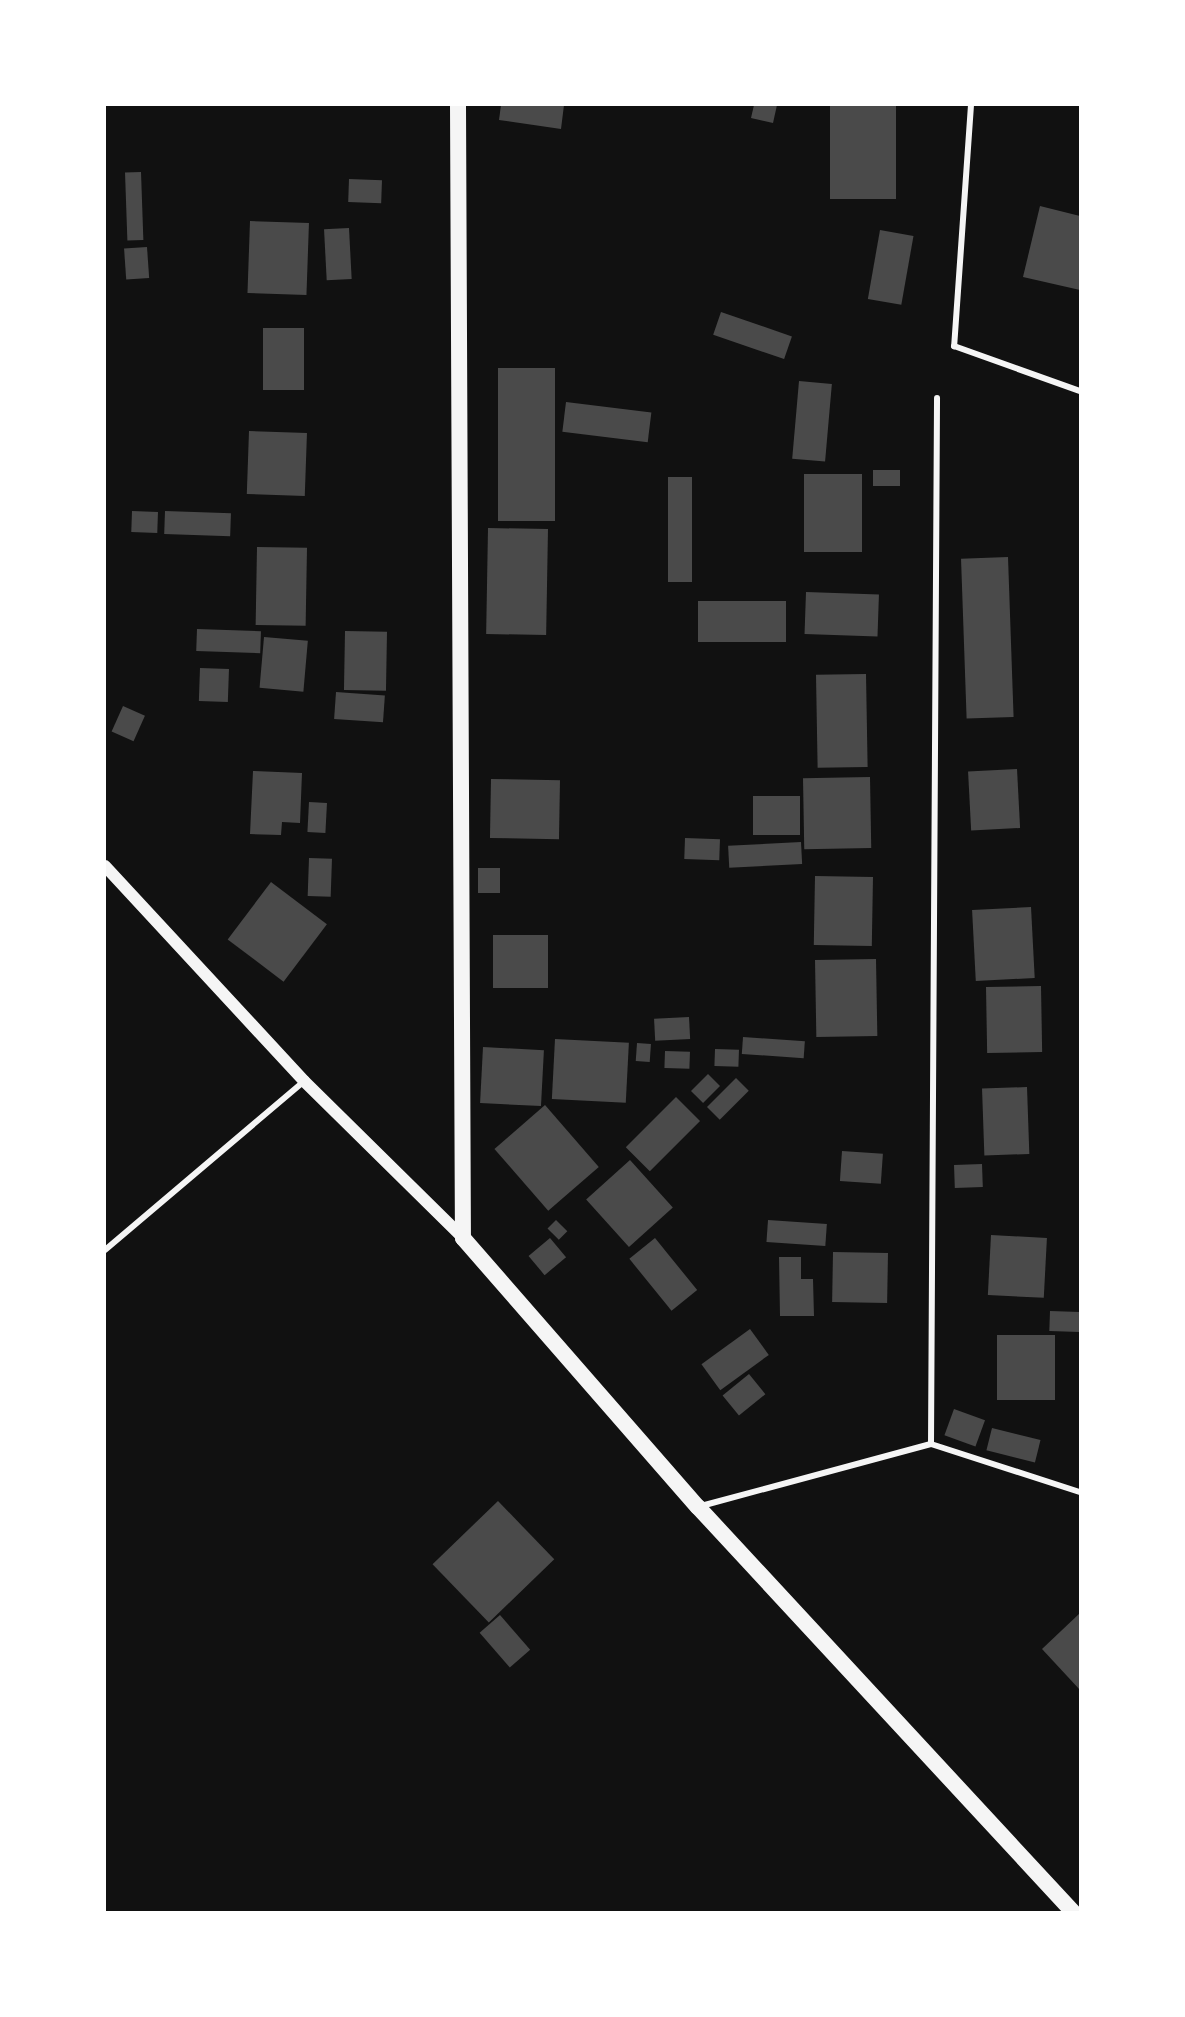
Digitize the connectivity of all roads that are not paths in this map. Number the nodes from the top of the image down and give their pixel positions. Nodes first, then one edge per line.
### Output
1 (458, 105) edge
2 (971, 105) edge
3 (1080, 391) edge
4 (937, 398) dead end
5 (105, 866) edge
6 (304, 1081) junction
7 (463, 1238) junction
8 (105, 1250) edge
9 (931, 1444) junction
10 (1080, 1492) edge
11 (698, 1507) junction
12 (1073, 1912) edge

1 - 7 highway
2 - 3 street
4 - 9 street
5 - 6 main road
6 - 7 main road
6 - 8 street
7 - 11 highway
9 - 10 street
9 - 11 street
11 - 12 highway

